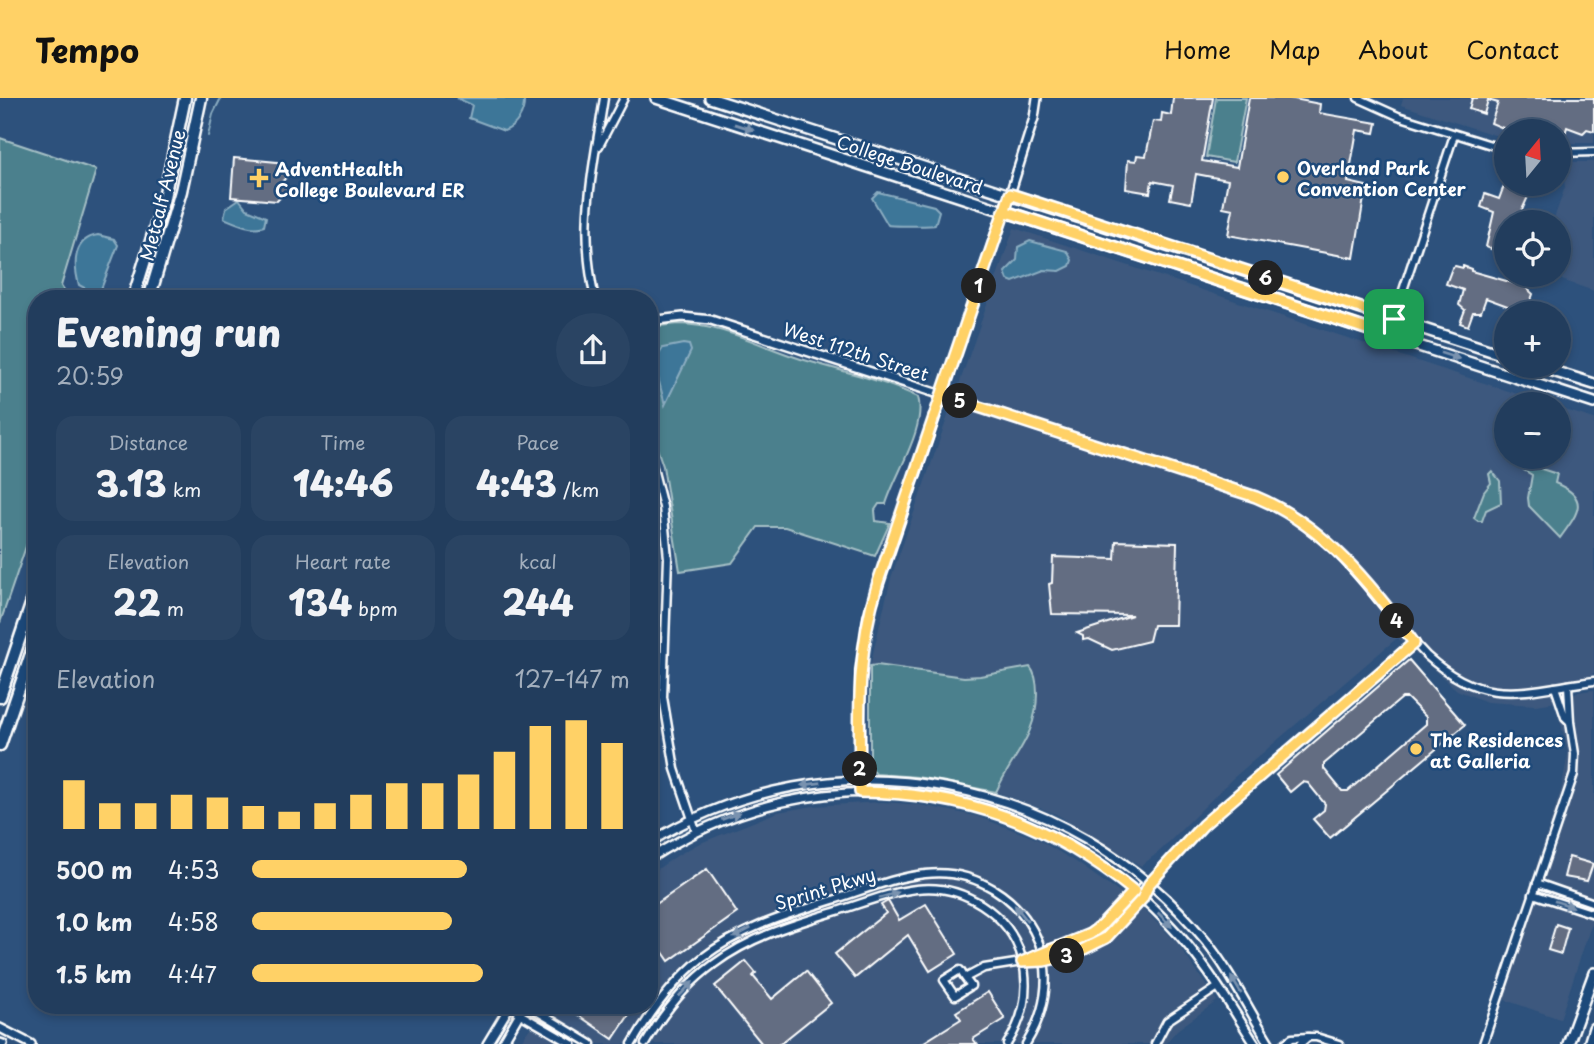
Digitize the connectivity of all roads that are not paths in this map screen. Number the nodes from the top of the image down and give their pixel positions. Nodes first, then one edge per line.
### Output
1 (185, 98) edge
2 (201, 98) edge
3 (604, 98) edge
4 (624, 98) edge
5 (656, 98) edge
6 (710, 98) edge
7 (1044, 98) edge
8 (1358, 98) edge
9 (1037, 102) edge
10 (1454, 135) junction
11 (1494, 146) edge
12 (597, 151) junction
13 (1594, 152) edge
14 (1572, 153) edge
15 (1010, 194) junction
16 (1004, 211) junction
17 (136, 290) edge
18 (152, 290) edge
19 (593, 290) edge
20 (1394, 319) junction
21 (658, 320) edge
22 (1388, 336) junction
23 (1494, 352) edge
24 (1571, 377) edge
25 (1594, 384) edge
26 (942, 395) junction
27 (1594, 403) edge
28 (658, 487) edge
29 (28, 614) edge
30 (1414, 643) junction
31 (28, 663) edge
32 (1594, 681) edge
33 (1568, 685) junction
34 (1555, 688) junction
35 (0, 697) edge
36 (1570, 722) junction
37 (0, 745) edge
38 (860, 780) junction
39 (860, 792) junction
40 (691, 820) junction
41 (696, 831) junction
42 (658, 839) edge
43 (658, 854) edge
44 (1537, 883) junction
45 (1149, 884) junction
46 (1134, 891) junction
47 (1533, 894) junction
48 (1142, 899) junction
49 (1594, 903) edge
50 (1594, 914) edge
51 (1042, 951) junction
52 (1044, 961) junction
53 (1022, 962) junction
54 (1594, 972) edge
55 (965, 978) dead end
56 (1218, 987) junction
57 (658, 1004) edge
58 (506, 1014) edge
59 (520, 1014) joint
60 (540, 1014) edge
61 (650, 1014) edge
62 (0, 1028) edge
63 (1594, 1028) edge
64 (1308, 1037) junction
65 (31, 1044) edge
66 (487, 1044) edge
67 (502, 1044) edge
68 (572, 1044) edge
69 (591, 1044) edge
70 (632, 1044) edge
71 (645, 1044) edge
72 (1007, 1044) edge
73 (1026, 1044) edge
74 (1155, 1044) edge
75 (1255, 1044) edge
76 (1270, 1044) edge
77 (1284, 1044) edge
78 (1300, 1044) edge
79 (1339, 1044) edge
80 (1483, 1044) edge
81 (1569, 1044) edge
82 (1589, 1044) edge

1 - 17 main road, Metcalf Avenue
2 - 18 main road, Metcalf Avenue
3 - 12 street
4 - 12 street
5 -> 16 main road, College Boulevard
6 - 15 main road, College Boulevard
7 - 9 street
8 - 10 street
9 - 15 street
10 - 11 street
10 - 20 street
12 - 19 street
13 - 14 street
15 - 16 street
15 - 20 main road, College Boulevard
16 - 22 main road, College Boulevard
16 - 26 street
20 - 22 street
20 - 23 main road, College Boulevard
21 - 26 street, West 112th Street
22 -> 27 main road, College Boulevard
24 - 25 main road
26 - 30 street, West 112th Street
26 - 38 street
28 - 40 street
29 - 35 main road
30 - 34 street, West 112th Street
30 - 45 street
31 - 37 main road
32 - 33 street, West 112th Street
33 - 34 street, West 112th Street
33 - 36 street
34 - 36 street
36 - 44 street
38 - 39 street
38 -> 40 street
38 - 45 street
41 -> 39 street
39 - 46 street
40 - 41 street
40 - 42 street
41 - 43 street
44 - 47 street
44 - 49 street
45 - 46 street
45 - 48 street
76 -> 45 street
46 - 48 street
46 - 51 street
47 -> 50 street
47 - 80 street
48 - 52 street
48 -> 56 street
51 - 52 street, Sprint Pkwy
51 - 53 street
51 -> 57 street, Sprint Pkwy
52 - 53 street
52 - 73 street, Sprint Pkwy
53 - 55 street
71 -> 53 street, Sprint Pkwy
53 - 72 street, Sprint Pkwy
54 - 81 main road
56 - 74 street
56 - 75 street
58 - 66 street
59 - 67 street
59 - 68 street
60 - 69 street
61 -> 70 street, Sprint Pkwy
62 - 65 street
63 - 82 main road
64 - 77 street
64 - 78 street
64 - 79 street

